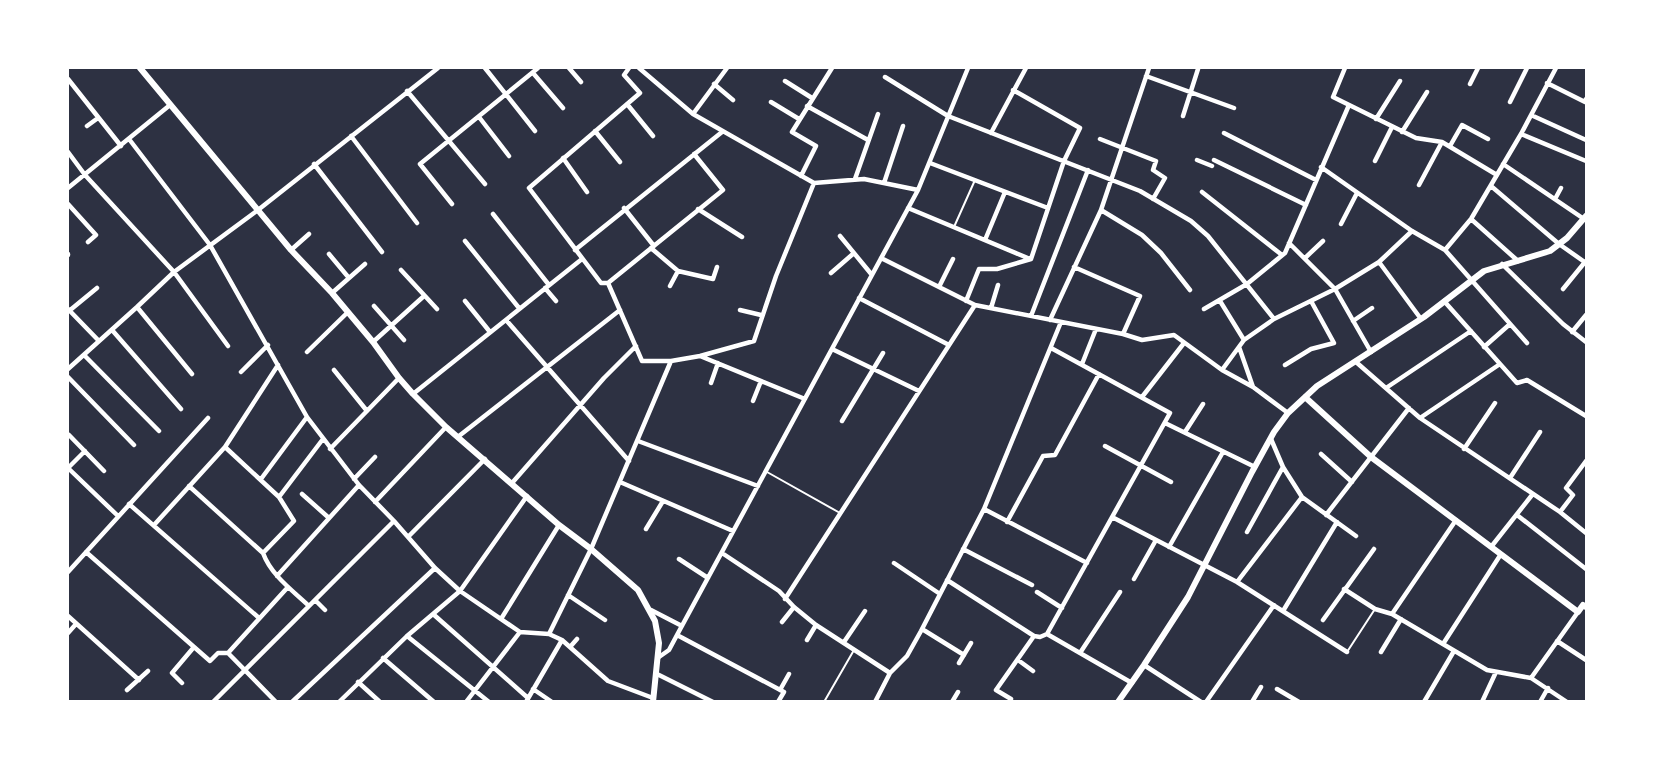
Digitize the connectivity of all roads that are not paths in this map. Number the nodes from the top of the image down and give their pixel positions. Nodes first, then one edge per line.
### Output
1 (140, 68) edge
2 (438, 68) edge
3 (485, 68) edge
4 (538, 68) edge
5 (569, 68) edge
6 (629, 68) edge
7 (639, 68) edge
8 (727, 68) edge
9 (832, 68) edge
10 (968, 68) edge
11 (1024, 68) edge
12 (1149, 68) edge
13 (1345, 68) edge
14 (1478, 68) edge
15 (1527, 68) edge
16 (1556, 68) edge
17 (1198, 69) edge
18 (532, 73) junction
19 (1146, 76) junction
20 (885, 77) dead end
21 (68, 79) edge
22 (785, 81) dead end
23 (1400, 81) dead end
24 (581, 82) dead end
25 (1547, 83) junction
26 (714, 84) junction
27 (1470, 84) dead end
28 (74, 87) junction
29 (1013, 90) junction
30 (68, 91) edge
31 (407, 91) junction
32 (1191, 92) junction
33 (1427, 92) dead end
34 (506, 94) junction
35 (812, 98) junction
36 (1587, 99) edge
37 (733, 100) dead end
38 (771, 102) dead end
39 (1510, 102) dead end
40 (627, 104) junction
41 (170, 105) junction
42 (1349, 105) junction
43 (807, 106) junction
44 (562, 108) dead end
45 (1234, 108) dead end
46 (693, 114) junction
47 (878, 114) dead end
48 (1531, 115) junction
49 (1183, 116) dead end
50 (478, 117) junction
51 (948, 117) junction
52 (98, 118) junction
53 (800, 119) junction
54 (1376, 119) junction
55 (87, 126) dead end
56 (903, 126) dead end
57 (1392, 127) junction
58 (535, 131) dead end
59 (595, 131) junction
60 (722, 132) junction
61 (1402, 132) junction
62 (991, 133) junction
63 (1224, 133) dead end
64 (1521, 134) junction
65 (351, 136) junction
66 (653, 136) dead end
67 (1488, 138) dead end
68 (129, 139) junction
69 (1100, 139) dead end
70 (450, 140) junction
71 (868, 140) junction
72 (1587, 140) edge
73 (1442, 142) junction
74 (120, 146) junction
75 (1450, 146) junction
76 (1122, 148) junction
77 (68, 152) edge
78 (694, 154) junction
79 (509, 156) dead end
80 (563, 158) junction
81 (1197, 160) dead end
82 (1214, 160) dead end
83 (1064, 161) junction
84 (1375, 161) dead end
85 (1587, 161) edge
86 (620, 162) dead end
87 (930, 162) junction
88 (314, 164) junction
89 (1503, 164) junction
90 (1212, 166) dead end
91 (1321, 167) junction
92 (1088, 170) junction
93 (1497, 175) junction
94 (85, 176) junction
95 (801, 176) junction
96 (855, 179) junction
97 (975, 180) junction
98 (1112, 180) junction
99 (1316, 180) junction
100 (814, 183) junction
101 (884, 183) junction
102 (485, 184) dead end
103 (1419, 185) dead end
104 (1491, 186) junction
105 (68, 188) edge
106 (1561, 188) dead end
107 (918, 190) junction
108 (587, 192) dead end
109 (1005, 192) junction
110 (1202, 192) dead end
111 (1357, 193) junction
112 (1153, 199) junction
113 (1555, 199) junction
114 (68, 204) edge
115 (452, 204) dead end
116 (1306, 204) junction
117 (624, 208) junction
118 (908, 208) junction
119 (1048, 208) junction
120 (698, 209) junction
121 (258, 210) junction
122 (1101, 210) junction
123 (493, 214) dead end
124 (1585, 218) edge
125 (1471, 219) junction
126 (417, 223) dead end
127 (1341, 224) dead end
128 (954, 227) junction
129 (1412, 231) junction
130 (309, 234) dead end
131 (840, 236) dead end
132 (742, 237) dead end
133 (985, 240) junction
134 (465, 241) dead end
135 (1323, 241) dead end
136 (88, 242) dead end
137 (1289, 243) junction
138 (1559, 244) junction
139 (210, 245) junction
140 (652, 247) junction
141 (291, 250) junction
142 (575, 250) junction
143 (1445, 250) junction
144 (382, 252) dead end
145 (854, 253) junction
146 (329, 254) dead end
147 (1282, 255) junction
148 (881, 258) junction
149 (1305, 258) junction
150 (582, 259) junction
151 (953, 259) dead end
152 (1031, 259) junction
153 (1379, 261) junction
154 (1518, 261) junction
155 (1586, 263) edge
156 (365, 264) dead end
157 (1502, 264) junction
158 (717, 267) dead end
159 (1074, 267) junction
160 (401, 270) dead end
161 (678, 271) junction
162 (174, 272) junction
163 (831, 273) dead end
164 (872, 275) junction
165 (349, 278) junction
166 (1470, 281) junction
167 (608, 284) junction
168 (1247, 284) junction
169 (998, 285) dead end
170 (670, 286) dead end
171 (547, 287) junction
172 (939, 287) junction
173 (97, 288) dead end
174 (1335, 289) junction
175 (1563, 289) dead end
176 (1190, 290) dead end
177 (332, 293) junction
178 (424, 296) junction
179 (859, 298) junction
180 (465, 301) dead end
181 (556, 301) dead end
182 (966, 301) junction
183 (1220, 301) junction
184 (1311, 301) junction
185 (1444, 301) junction
186 (975, 305) junction
187 (374, 306) dead end
188 (137, 307) junction
189 (519, 308) junction
190 (991, 308) junction
191 (1372, 308) dead end
192 (437, 309) dead end
193 (1204, 309) dead end
194 (68, 310) edge
195 (620, 310) junction
196 (740, 310) dead end
197 (348, 312) junction
198 (761, 315) junction
199 (1587, 315) edge
200 (1030, 316) junction
201 (1420, 319) junction
202 (506, 320) junction
203 (1050, 320) junction
204 (1274, 320) junction
205 (1353, 321) junction
206 (1061, 322) junction
207 (1510, 324) junction
208 (392, 325) junction
209 (1096, 329) junction
210 (112, 330) junction
211 (1471, 331) junction
212 (490, 332) junction
213 (1572, 332) junction
214 (1123, 334) junction
215 (404, 340) dead end
216 (1244, 340) junction
217 (99, 341) junction
218 (373, 342) junction
219 (1587, 342) edge
220 (1184, 343) junction
221 (1527, 343) dead end
222 (268, 345) junction
223 (949, 345) junction
224 (228, 346) dead end
225 (636, 346) junction
226 (1239, 347) junction
227 (1484, 347) junction
228 (1050, 348) junction
229 (832, 349) junction
230 (307, 352) dead end
231 (1371, 352) junction
232 (883, 353) dead end
233 (84, 355) junction
234 (700, 356) junction
235 (672, 361) junction
236 (1356, 362) junction
237 (718, 363) junction
238 (1082, 364) junction
239 (1500, 364) junction
240 (278, 365) junction
241 (1285, 365) dead end
242 (546, 367) junction
243 (68, 369) edge
244 (334, 370) dead end
245 (873, 370) junction
246 (1222, 370) junction
247 (241, 372) dead end
248 (192, 374) dead end
249 (1099, 374) junction
250 (68, 377) edge
251 (399, 378) junction
252 (761, 381) junction
253 (711, 383) dead end
254 (1253, 387) junction
255 (1386, 388) junction
256 (919, 391) junction
257 (413, 394) junction
258 (1142, 397) junction
259 (1305, 397) junction
260 (805, 399) junction
261 (753, 400) dead end
262 (1495, 403) dead end
263 (1203, 404) dead end
264 (580, 407) junction
265 (1409, 408) junction
266 (181, 409) dead end
267 (367, 411) junction
268 (1288, 414) junction
269 (1587, 416) edge
270 (307, 417) junction
271 (208, 418) dead end
272 (1420, 418) junction
273 (842, 421) dead end
274 (1165, 423) junction
275 (446, 427) junction
276 (159, 431) dead end
277 (1185, 432) junction
278 (1540, 432) dead end
279 (69, 435) edge
280 (459, 436) junction
281 (1271, 438) junction
282 (322, 439) junction
283 (638, 441) junction
284 (134, 444) dead end
285 (1105, 446) dead end
286 (225, 447) junction
287 (1464, 448) junction
288 (330, 449) junction
289 (85, 451) junction
290 (1223, 452) junction
291 (1321, 454) dead end
292 (375, 457) dead end
293 (1371, 457) junction
294 (485, 459) junction
295 (629, 461) junction
296 (1587, 461) edge
297 (1142, 465) junction
298 (1254, 467) junction
299 (1283, 467) junction
300 (68, 468) edge
301 (105, 471) dead end
302 (766, 472) junction
303 (1510, 478) junction
304 (261, 479) junction
305 (354, 479) junction
306 (620, 482) junction
307 (1171, 482) dead end
308 (1352, 482) junction
309 (512, 483) junction
310 (359, 485) junction
311 (189, 486) junction
312 (758, 486) junction
313 (302, 494) dead end
314 (1533, 495) junction
315 (527, 496) junction
316 (279, 497) junction
317 (1302, 497) junction
318 (663, 501) junction
319 (375, 502) junction
320 (129, 504) junction
321 (984, 509) junction
322 (1560, 512) junction
323 (840, 513) junction
324 (1326, 515) junction
325 (1517, 515) junction
326 (118, 516) junction
327 (1112, 517) junction
328 (329, 518) junction
329 (1456, 520) junction
330 (394, 521) junction
331 (1007, 522) junction
332 (1337, 522) junction
333 (154, 525) junction
334 (559, 525) junction
335 (646, 529) dead end
336 (734, 531) junction
337 (1247, 532) dead end
338 (1587, 533) edge
339 (1356, 536) dead end
340 (408, 537) junction
341 (1156, 540) junction
342 (1169, 547) junction
343 (1491, 547) junction
344 (591, 549) junction
345 (963, 549) junction
346 (1374, 549) dead end
347 (86, 552) junction
348 (264, 553) junction
349 (722, 553) junction
350 (1501, 554) junction
351 (679, 559) dead end
352 (894, 563) dead end
353 (1087, 563) junction
354 (1204, 566) junction
355 (435, 568) junction
356 (1587, 568) edge
357 (68, 570) edge
358 (277, 576) junction
359 (708, 578) junction
360 (1134, 579) dead end
361 (947, 580) junction
362 (1237, 582) junction
363 (1032, 585) dead end
364 (288, 586) junction
365 (1344, 590) junction
366 (460, 591) junction
367 (1037, 592) dead end
368 (1120, 592) dead end
369 (940, 594) junction
370 (568, 595) junction
371 (784, 599) junction
372 (315, 600) junction
373 (1585, 604) edge
374 (1274, 605) junction
375 (309, 606) junction
376 (794, 607) junction
377 (1062, 608) junction
378 (1375, 609) junction
379 (325, 610) dead end
380 (651, 610) junction
381 (865, 611) dead end
382 (1283, 611) junction
383 (1578, 612) junction
384 (433, 614) junction
385 (1392, 614) junction
386 (68, 616) edge
387 (259, 618) junction
388 (1401, 619) junction
389 (501, 620) junction
390 (605, 620) dead end
391 (1323, 620) dead end
392 (782, 622) dead end
393 (76, 624) junction
394 (816, 625) junction
395 (682, 626) junction
396 (922, 629) junction
397 (520, 632) junction
398 (68, 633) edge
399 (549, 634) junction
400 (1047, 634) junction
401 (677, 635) junction
402 (407, 636) junction
403 (1034, 636) junction
404 (577, 639) dead end
405 (562, 640) junction
406 (807, 640) dead end
407 (1557, 641) junction
408 (843, 642) junction
409 (971, 644) dead end
410 (1443, 644) junction
411 (194, 647) junction
412 (570, 647) junction
413 (854, 650) junction
414 (1454, 651) junction
415 (1347, 652) joint
416 (1381, 652) dead end
417 (228, 653) junction
418 (1080, 653) junction
419 (964, 655) junction
420 (659, 657) junction
421 (383, 658) junction
422 (1018, 660) junction
423 (1587, 660) edge
424 (959, 663) dead end
425 (1144, 665) junction
426 (493, 667) junction
427 (246, 670) junction
428 (148, 671) dead end
429 (1033, 671) dead end
430 (1496, 672) junction
431 (890, 673) junction
432 (657, 674) junction
433 (789, 674) dead end
434 (1531, 678) junction
435 (139, 680) junction
436 (358, 682) junction
437 (1132, 682) junction
438 (182, 683) dead end
439 (1261, 687) dead end
440 (1548, 688) junction
441 (533, 689) junction
442 (1277, 689) dead end
443 (127, 690) dead end
444 (780, 690) junction
445 (474, 691) junction
446 (958, 693) dead end
447 (1192, 696) junction
448 (271, 697) junction
449 (1011, 699) dead end
450 (527, 700) edge
451 (653, 700) edge
452 (213, 702) edge
453 (266, 702) edge
454 (276, 702) edge
455 (292, 702) edge
456 (339, 702) edge
457 (380, 702) edge
458 (434, 702) edge
459 (466, 702) edge
460 (489, 702) edge
461 (552, 702) edge
462 (713, 702) edge
463 (778, 702) edge
464 (824, 702) edge
465 (875, 702) edge
466 (952, 702) edge
467 (1118, 702) edge
468 (1187, 702) edge
469 (1201, 702) edge
470 (1206, 702) edge
471 (1252, 702) edge
472 (1299, 702) edge
473 (1424, 702) edge
474 (1482, 702) edge
475 (1539, 702) edge
476 (1567, 702) edge

1 - 41 street
2 - 31 street
3 - 34 street
4 - 18 street
5 - 24 street
6 - 40 street
7 - 46 street
8 - 26 street
9 - 35 street
10 - 51 street
11 - 29 street
12 - 19 street
13 - 42 street
14 - 27 street
15 - 39 street
16 - 25 street
17 - 32 street
18 - 34 street
18 - 44 street
19 - 32 street
19 - 76 street
20 - 51 street
21 - 28 street
22 - 35 street
23 - 54 street
25 - 36 street
25 - 48 street
26 - 37 street
26 - 46 street
28 - 30 street
28 - 52 street
29 - 62 street
29 - 83 street
31 - 65 street
31 - 70 street
32 - 45 street
32 - 49 street
33 - 61 street
34 - 50 street
34 - 58 street
35 - 43 street
38 - 53 street
40 - 59 street
40 - 66 street
41 - 68 street
41 - 121 street
42 - 54 street
42 - 91 street
43 - 53 street
43 - 71 street
46 - 60 street
47 - 71 street
48 - 64 street
48 - 72 street
50 - 70 street
50 - 79 street
51 - 62 street
51 - 87 street
52 - 55 street
52 - 74 street
53 - 95 street
54 - 57 street
56 - 101 street
57 - 61 street
57 - 84 street
59 - 80 street
59 - 86 street
60 - 78 street
60 - 95 street
61 - 73 street
62 - 83 street
63 - 99 street
64 - 85 street
64 - 89 street
65 - 88 street
65 - 126 street
67 - 75 street
68 - 74 street
68 - 139 street
69 - 76 street
70 - 102 street
70 - 115 street
71 - 96 street
73 - 75 street
73 - 103 street
74 - 94 street
75 - 93 street
76 - 98 street
76 - 112 street
77 - 94 street
78 - 117 street
78 - 120 street
80 - 108 street
80 - 142 street
81 - 90 street
82 - 116 street
83 - 92 street
83 - 119 street
87 - 97 street
87 - 107 street
88 - 121 street
88 - 144 street
89 - 93 street
89 - 113 street
91 - 99 street
91 - 111 street
92 - 98 street
92 - 200 street
93 - 104 street
94 - 105 street
94 - 162 street
95 - 100 street
96 - 100 street
96 - 101 street
97 - 109 street
97 - 128 lane
98 - 112 street
98 - 122 street
99 - 116 street
100 - 198 street
101 - 107 street
104 - 125 street
104 - 138 street
106 - 113 street
107 - 118 street
109 - 119 street
109 - 133 street
110 - 147 street
111 - 127 street
111 - 129 street
112 - 168 street
113 - 124 street
114 - 136 street
116 - 137 street
117 - 140 street
117 - 142 street
118 - 128 street
118 - 148 street
119 - 152 street
120 - 132 street
120 - 140 street
121 - 139 street
121 - 141 street
122 - 159 street
122 - 176 street
123 - 171 street
124 - 138 street
125 - 143 street
125 - 154 street
128 - 133 street
129 - 143 street
129 - 153 street
130 - 141 street
131 - 145 street
133 - 152 street
134 - 189 street
135 - 149 street
137 - 147 street
137 - 149 street
138 - 154 street
138 - 155 street
139 - 162 street
139 - 222 street
140 - 161 street
140 - 167 street
141 - 177 street
142 - 150 street
143 - 166 street
145 - 163 street
145 - 164 street
146 - 165 street
147 - 168 street
148 - 164 street
148 - 172 street
149 - 174 street
150 - 167 street
150 - 171 street
151 - 172 street
152 - 182 street
153 - 174 street
153 - 201 street
154 - 157 street
155 - 175 street
156 - 165 street
157 - 166 street
157 - 213 street
158 - 161 street
159 - 203 street
159 - 214 street
160 - 178 street
161 - 170 street
162 - 188 street
162 - 224 street
164 - 179 street
165 - 177 street
166 - 185 street
166 - 207 street
167 - 195 street
168 - 183 street
168 - 204 street
169 - 190 street
171 - 181 street
171 - 189 street
172 - 182 street
173 - 194 street
174 - 184 street
174 - 205 street
177 - 197 street
178 - 192 street
178 - 208 street
179 - 223 street
179 - 229 street
180 - 212 street
182 - 186 street
183 - 193 street
183 - 216 street
184 - 204 street
184 - 241 street
185 - 201 street
185 - 211 street
186 - 190 street
186 - 223 street
187 - 208 street
188 - 210 street
188 - 248 street
189 - 202 street
190 - 200 street
191 - 205 street
194 - 217 street
195 - 225 street
195 - 242 street
196 - 198 street
197 - 218 street
197 - 230 street
198 - 234 street
199 - 213 street
200 - 203 street
201 - 231 street
202 - 212 street
202 - 242 street
203 - 206 street
204 - 216 street
205 - 231 street
206 - 209 street
206 - 228 street
207 - 221 street
207 - 227 street
208 - 215 street
208 - 218 street
209 - 214 street
209 - 238 street
210 - 217 street
210 - 266 street
211 - 227 street
211 - 255 street
212 - 257 street
213 - 219 street
214 - 220 street
216 - 226 street
217 - 233 street
218 - 251 street
220 - 246 street
220 - 258 street
222 - 240 street
222 - 247 street
223 - 256 street
225 - 235 street
225 - 264 street
226 - 246 street
226 - 254 street
227 - 239 street
228 - 238 street
228 - 321 street
229 - 245 street
229 - 260 street
231 - 236 street
232 - 245 street
233 - 243 street
233 - 276 street
234 - 235 street
234 - 237 street
235 - 283 street
236 - 255 street
236 - 259 street
237 - 252 street
237 - 253 street
238 - 249 street
239 - 269 street
239 - 272 street
240 - 270 street
240 - 286 street
242 - 264 street
242 - 280 street
244 - 267 street
245 - 256 street
245 - 273 street
246 - 254 street
249 - 258 street
249 - 331 street
250 - 284 street
251 - 257 street
251 - 267 street
252 - 260 street
252 - 261 street
254 - 268 street
255 - 265 street
256 - 323 street
257 - 275 street
258 - 274 street
259 - 268 street
259 - 293 street
260 - 302 street
262 - 287 street
263 - 277 street
264 - 295 street
264 - 309 street
265 - 272 street
265 - 293 street
267 - 288 street
268 - 281 street
270 - 282 street
270 - 304 street
271 - 320 street
272 - 287 street
274 - 277 street
274 - 297 street
275 - 280 street
275 - 319 street
277 - 290 street
278 - 303 street
279 - 289 street
280 - 294 street
281 - 298 street
281 - 299 street
282 - 288 street
282 - 316 street
283 - 295 street
283 - 312 street
285 - 297 street
286 - 304 street
286 - 311 street
287 - 303 street
288 - 305 street
289 - 300 street
289 - 301 street
290 - 298 street
290 - 342 street
291 - 308 street
292 - 305 street
293 - 308 street
293 - 329 street
294 - 309 street
294 - 340 street
295 - 306 street
296 - 322 street
297 - 307 street
297 - 327 street
298 - 354 street
299 - 317 street
299 - 337 street
300 - 326 street
302 - 312 street
302 - 323 lane
303 - 314 street
304 - 316 street
305 - 310 street
306 - 318 street
306 - 344 street
308 - 324 street
309 - 315 street
310 - 319 street
310 - 328 street
311 - 333 street
311 - 348 street
312 - 336 street
313 - 328 street
314 - 322 street
314 - 325 street
315 - 334 street
315 - 366 street
316 - 348 street
317 - 324 street
317 - 362 street
318 - 335 street
318 - 336 street
319 - 330 street
320 - 326 street
320 - 333 street
321 - 331 street
321 - 345 street
322 - 338 street
323 - 371 street
324 - 332 street
325 - 343 street
325 - 356 street
326 - 347 street
327 - 341 street
327 - 353 street
328 - 358 street
329 - 343 street
329 - 385 street
330 - 340 street
330 - 372 street
331 - 353 street
332 - 339 street
332 - 382 street
333 - 387 street
334 - 344 street
334 - 389 street
336 - 349 street
340 - 355 street
341 - 342 street
341 - 360 street
342 - 354 street
343 - 350 street
344 - 370 street
344 - 380 street
345 - 361 street
345 - 363 street
346 - 365 street
347 - 357 street
347 - 411 street
348 - 358 street
349 - 359 street
349 - 371 street
350 - 383 street
350 - 410 street
351 - 359 street
352 - 369 street
353 - 377 street
354 - 362 street
354 - 425 street
355 - 366 street
355 - 455 street
358 - 364 street
359 - 395 street
361 - 369 street
361 - 403 street
362 - 374 street
364 - 375 street
364 - 387 street
365 - 378 street
365 - 391 street
366 - 384 street
366 - 389 street
367 - 377 street
368 - 418 street
369 - 396 street
370 - 390 street
370 - 399 street
371 - 376 street
372 - 375 street
372 - 379 street
373 - 383 street
374 - 382 street
374 - 470 street
375 - 427 street
376 - 392 street
376 - 394 street
377 - 400 street
378 - 385 street
378 - 415 lane
380 - 395 street
380 - 420 street
381 - 408 street
382 - 415 street
383 - 407 street
384 - 402 street
384 - 426 street
385 - 388 street
386 - 393 street
387 - 417 street
388 - 410 street
388 - 416 street
389 - 397 street
393 - 398 street
393 - 435 street
394 - 406 street
394 - 408 street
395 - 401 street
396 - 419 street
396 - 431 street
397 - 399 street
397 - 426 street
399 - 405 street
400 - 403 street
400 - 418 street
401 - 420 street
401 - 444 street
402 - 421 street
402 - 445 street
403 - 422 street
404 - 412 street
405 - 412 street
405 - 441 street
407 - 423 street
407 - 434 street
408 - 413 street
409 - 419 street
410 - 414 street
411 - 417 street
411 - 438 street
412 - 451 street
413 - 431 street
413 - 464 lane
414 - 430 street
414 - 473 street
417 - 427 street
418 - 437 street
419 - 424 street
420 - 432 street
421 - 436 street
421 - 458 street
422 - 429 street
422 - 449 street
425 - 437 street
425 - 447 street
426 - 445 street
426 - 450 street
427 - 448 street
427 - 452 street
428 - 435 street
430 - 434 street
430 - 474 street
431 - 465 street
432 - 451 street
432 - 462 street
433 - 444 street
434 - 440 street
435 - 443 street
436 - 456 street
436 - 457 street
437 - 467 street
439 - 471 street
440 - 475 street
440 - 476 street
441 - 450 street
441 - 461 street
442 - 472 street
444 - 463 street
445 - 459 street
445 - 460 street
446 - 466 street
447 - 468 street
447 - 469 street
448 - 453 street
448 - 454 street

